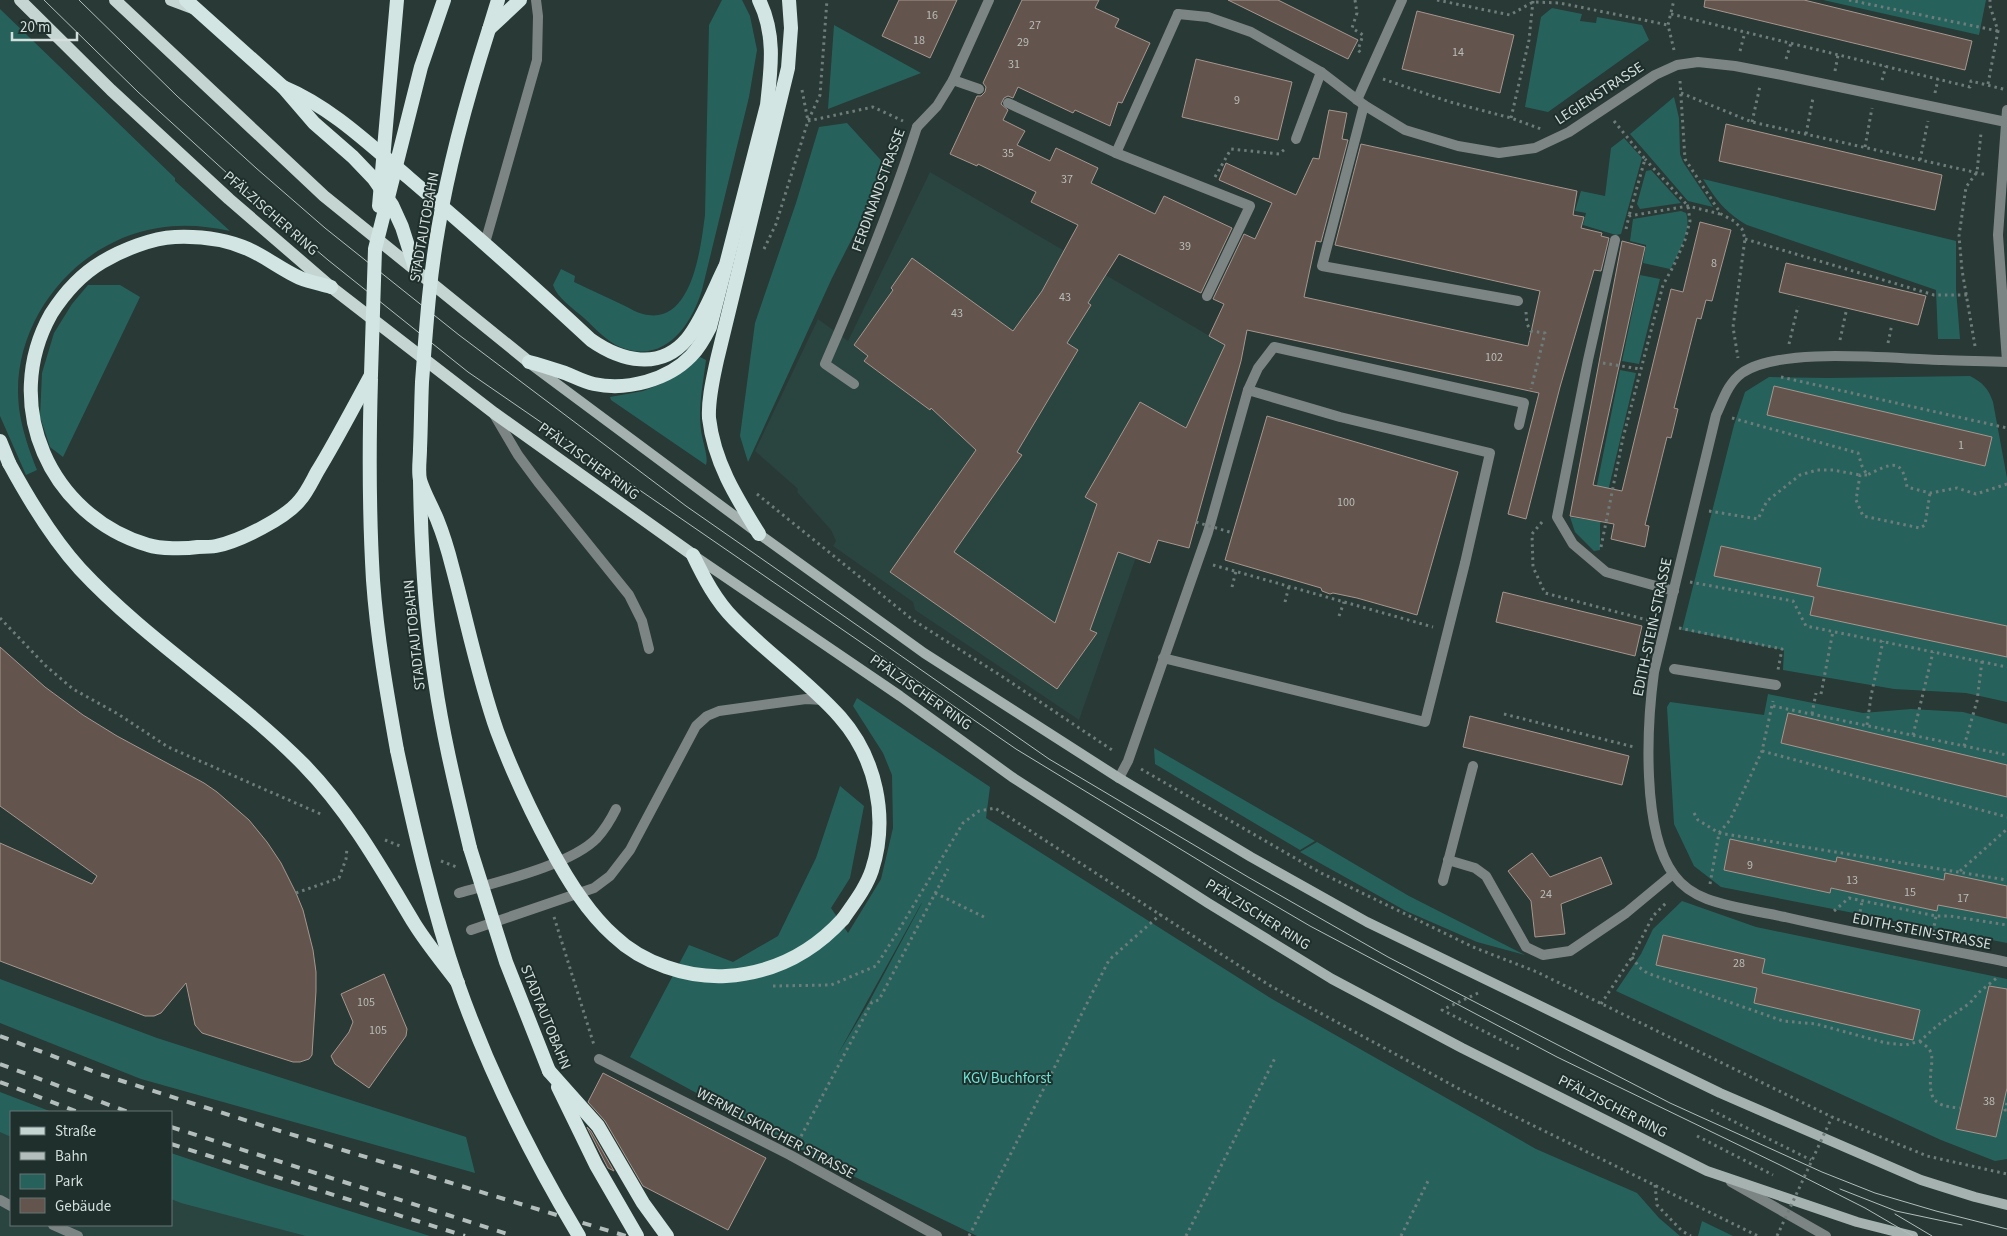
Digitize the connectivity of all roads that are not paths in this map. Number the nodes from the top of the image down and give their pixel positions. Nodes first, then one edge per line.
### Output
1 (115, 0) edge
2 (170, 0) edge
3 (397, 0) edge
4 (444, 0) edge
5 (498, 0) edge
6 (520, 0) edge
7 (536, 0) edge
8 (758, 0) edge
9 (789, 0) edge
10 (990, 0) edge
11 (1402, 0) edge
12 (22, 3) edge
13 (190, 5) edge
14 (489, 29) junction
15 (1320, 72) junction
16 (954, 80) junction
17 (283, 87) junction
18 (979, 89) dead end
19 (1360, 102) junction
20 (1008, 103) dead end
21 (2007, 110) edge
22 (2006, 122) edge
23 (1296, 139) road end
24 (1116, 153) junction
25 (1615, 240) road end
26 (484, 243) junction
27 (375, 249) junction
28 (725, 267) junction
29 (416, 271) junction
30 (331, 286) junction
31 (1207, 296) dead end
32 (1518, 302) dead end
33 (528, 362) junction
34 (2007, 362) edge
35 (371, 375) junction
36 (854, 384) dead end
37 (1248, 390) junction
38 (494, 413) junction
39 (1519, 425) dead end
40 (0, 441) edge
41 (420, 479) junction
42 (759, 534) junction
43 (694, 555) junction
44 (1674, 592) junction
45 (649, 648) dead end
46 (1163, 658) junction
47 (1674, 669) dead end
48 (1776, 685) dead end
49 (823, 700) junction
50 (1472, 766) dead end
51 (1119, 778) junction
52 (616, 809) dead end
53 (1448, 860) junction
54 (1673, 874) junction
55 (1443, 882) dead end
56 (460, 893) dead end
57 (470, 930) dead end
58 (2007, 962) edge
59 (458, 984) junction
60 (599, 1059) road end
61 (550, 1071) junction
62 (1720, 1176) junction
63 (2007, 1205) edge
64 (55, 1226) edge
65 (78, 1236) edge
66 (579, 1236) edge
67 (637, 1236) edge
68 (667, 1236) edge
69 (937, 1236) edge
70 (1826, 1236) edge
71 (1913, 1236) edge

1 - 29 main road
2 - 13 main road
3 - 27 highway, bridge
4 - 27 highway, bridge
5 - 14 highway, STADTAUTOBAHN
6 - 14 highway
7 - 26 street
8 - 28 highway
9 - 42 highway
10 - 16 street, FERDINANDSTRASSE
11 - 19 street
12 - 30 main road, PFÄLZISCHER RING
13 - 17 highway
14 - 41 highway, STADTAUTOBAHN, bridge
15 - 19 street, LEGIENSTRASSE
15 - 23 street
15 - 24 street, LEGIENSTRASSE
16 - 18 street
16 - 36 street, FERDINANDSTRASSE
17 - 26 highway
17 - 29 highway
19 - 22 street, LEGIENSTRASSE
19 - 32 street
20 - 24 street
21 - 22 street
22 - 34 street
24 - 31 street
25 - 44 street
26 - 28 highway
27 - 35 highway, bridge
28 - 33 highway
29 - 33 main road
30 - 35 highway
30 - 38 main road, PFÄLZISCHER RING
33 - 42 main road
34 - 44 street, EDITH-STEIN-STRASSE
35 - 59 highway, bridge
37 - 39 street
37 - 46 street
37 - 46 street
38 - 43 main road, PFÄLZISCHER RING
38 - 45 street
40 - 59 highway, bridge
41 - 49 highway, bridge
41 - 61 highway, STADTAUTOBAHN, bridge
42 - 51 main road
43 - 49 highway
43 - 62 main road, PFÄLZISCHER RING
44 - 54 street, EDITH-STEIN-STRASSE
46 - 51 street
47 - 48 street
49 - 57 street
50 - 53 street
51 - 63 main road
52 - 56 street
53 - 54 street
53 - 55 street
54 - 58 street, EDITH-STEIN-STRASSE
59 - 66 highway, bridge
60 - 69 street, WERMELSKIRCHER STRASSE
61 - 67 highway, STADTAUTOBAHN
61 - 68 highway
62 - 70 street
62 - 71 main road, PFÄLZISCHER RING
64 - 65 street

